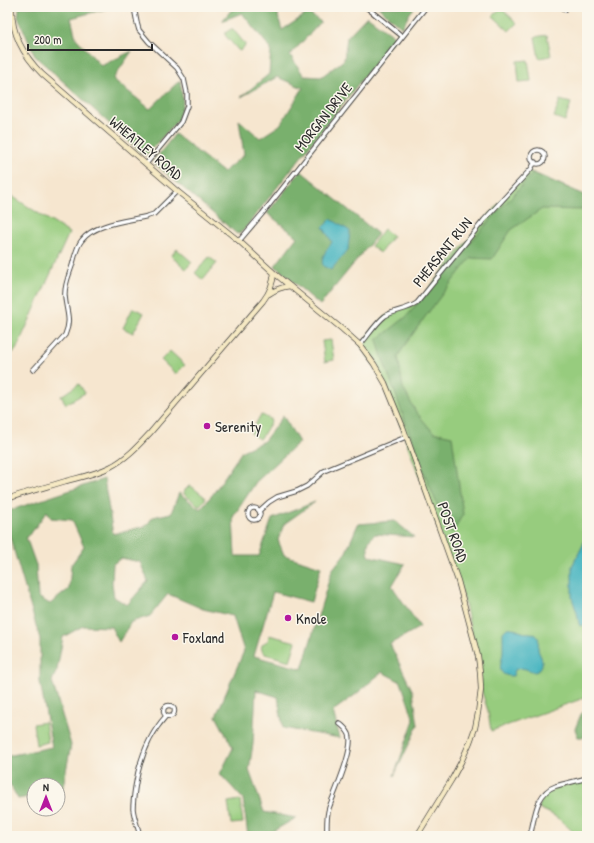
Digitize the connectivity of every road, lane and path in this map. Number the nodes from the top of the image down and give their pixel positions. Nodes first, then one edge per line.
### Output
1 (12, 7) edge
2 (134, 7) edge
3 (366, 7) edge
4 (426, 7) edge
5 (402, 36) junction
6 (535, 162) dead end
7 (146, 164) junction
8 (177, 191) junction
9 (239, 241) junction
10 (274, 273) junction
11 (290, 286) junction
12 (267, 295) junction
13 (360, 345) junction
14 (33, 370) dead end
15 (406, 437) junction
16 (7, 499) edge
17 (259, 511) dead end
18 (166, 716) dead end
19 (339, 722) dead end
20 (587, 778) edge
21 (140, 836) edge
22 (327, 836) edge
23 (417, 836) edge
24 (530, 836) edge

1 - 7 main road, WHEATLEY ROAD
2 - 7 street
3 - 5 street
4 - 5 street, MORGAN DRIVE
5 - 9 street, MORGAN DRIVE
6 - 13 street, PHEASANT RUN
7 - 8 main road, WHEATLEY ROAD
8 - 9 main road, WHEATLEY ROAD
8 - 14 street
9 - 10 main road, WHEATLEY ROAD
10 - 11 main road, POST ROAD
10 - 12 main road
11 - 12 main road
11 - 13 main road, POST ROAD
12 - 16 main road
13 - 15 main road, POST ROAD
15 - 17 street
15 - 23 main road, POST ROAD
18 - 21 street
19 - 22 street
20 - 24 street

